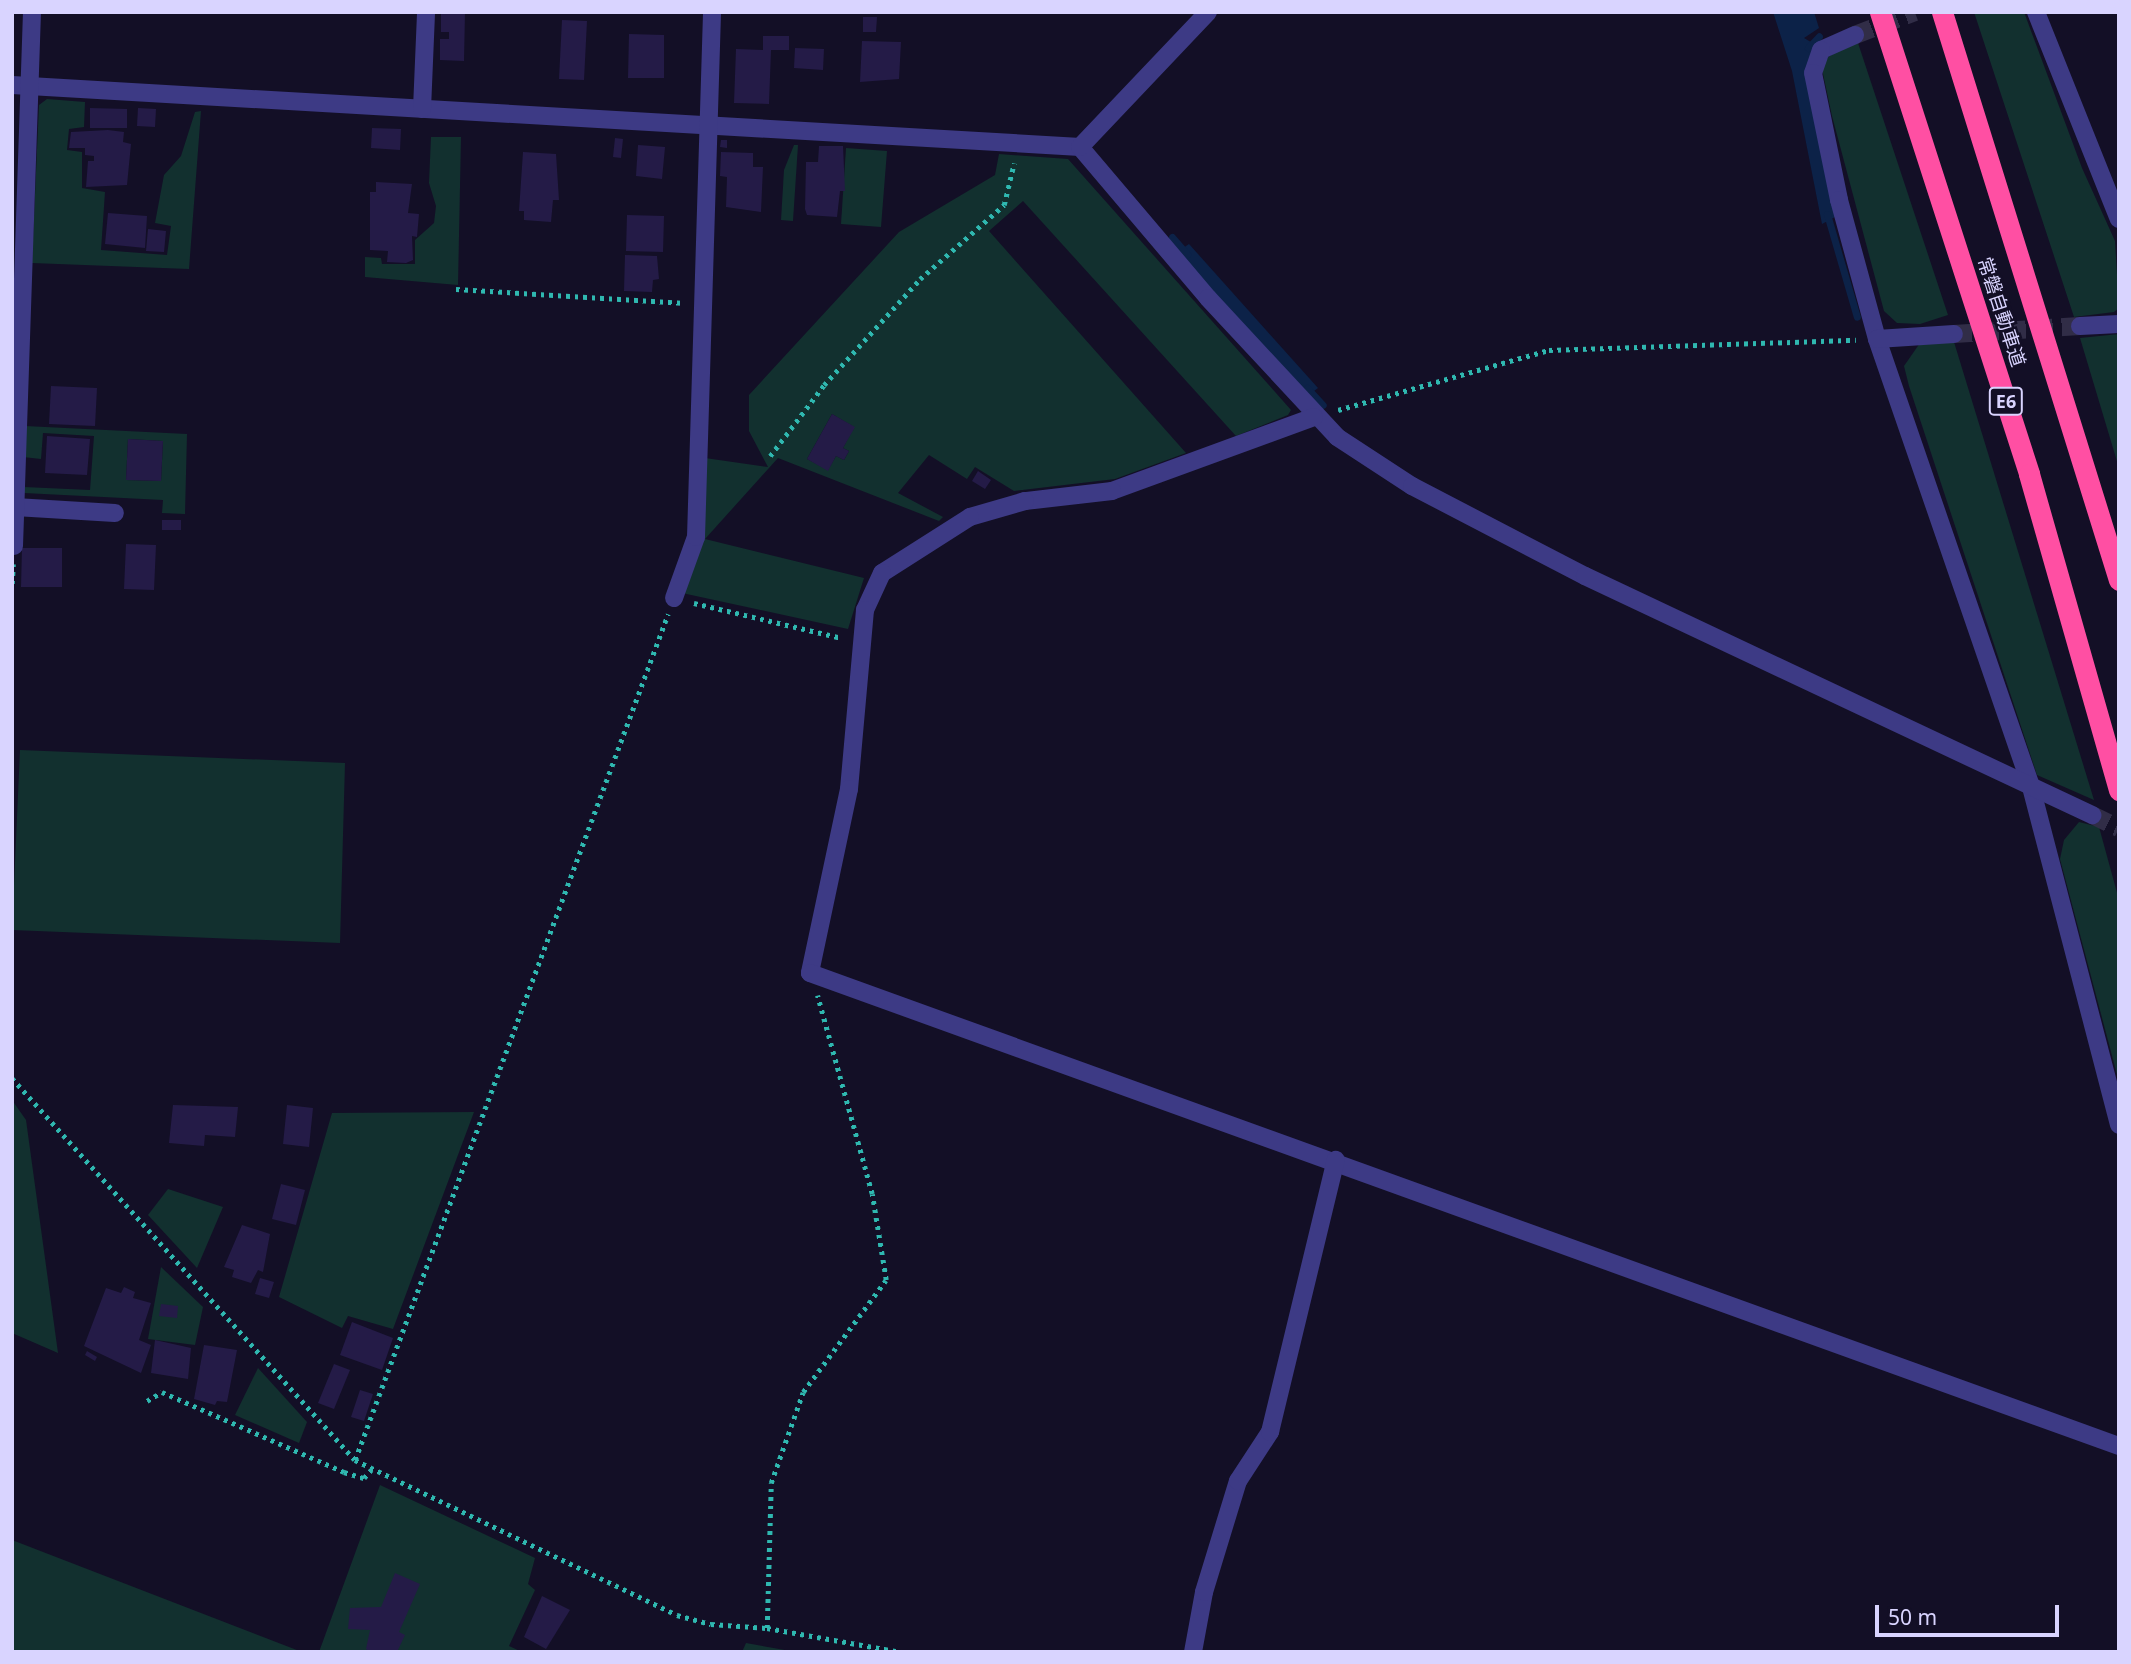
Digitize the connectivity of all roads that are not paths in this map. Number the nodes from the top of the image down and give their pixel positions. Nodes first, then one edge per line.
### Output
1 (32, 12) edge
2 (426, 12) edge
3 (712, 12) edge
4 (1208, 12) edge
5 (1942, 12) edge
6 (2036, 12) edge
7 (1880, 14) edge
8 (1855, 35) tunnel mouth
9 (21, 85) edge
10 (422, 108) junction
11 (708, 125) junction
12 (1080, 147) junction
13 (2119, 219) edge
14 (2119, 324) edge
15 (2080, 326) tunnel mouth
16 (1954, 334) tunnel mouth
17 (1877, 340) junction
18 (1314, 417) junction
19 (15, 507) junction
20 (115, 513) dead end
21 (14, 546) dead end
22 (2119, 580) edge
23 (674, 598) road end
24 (2031, 788) junction
25 (2119, 790) edge
26 (2092, 815) tunnel mouth
27 (2119, 1125) edge
28 (1336, 1160) junction
29 (2119, 1446) edge
30 (1193, 1652) edge

1 - 9 street
2 - 10 street
3 - 11 street
4 - 12 street
5 - 22 highway, 常磐自動車道
6 - 13 street
7 - 25 highway, 常磐自動車道 / E6
8 - 17 street
9 - 10 street
9 - 19 street
10 - 11 street
11 - 12 street
11 - 23 street
12 - 18 street
14 - 15 street
16 - 17 street
17 - 24 street
18 - 24 street
18 - 28 street
19 - 20 street
19 - 21 street
24 - 26 street
24 - 27 street
28 - 29 street
28 - 30 street

